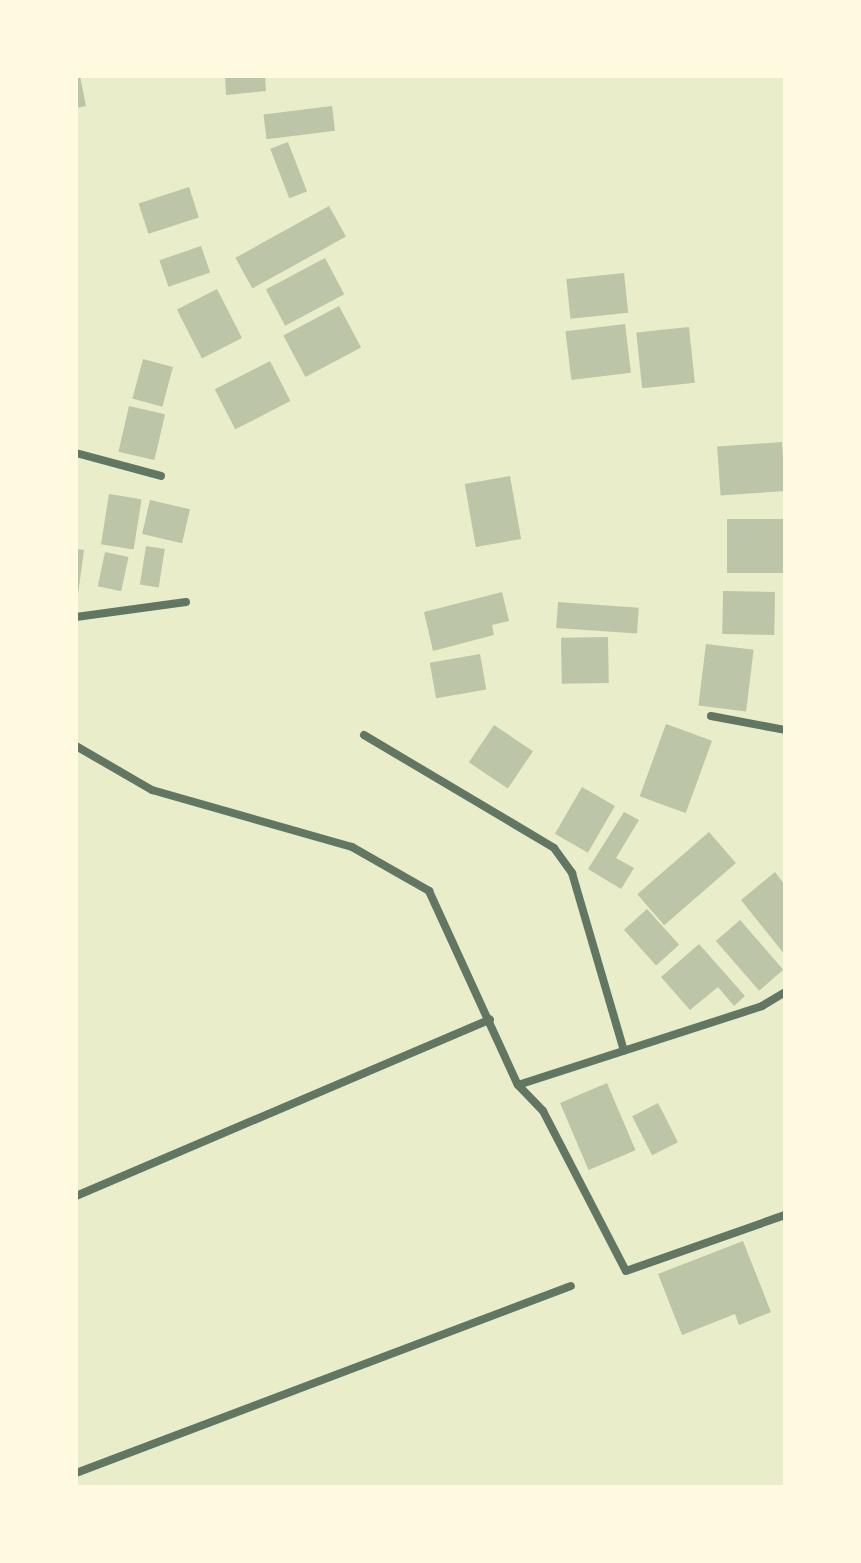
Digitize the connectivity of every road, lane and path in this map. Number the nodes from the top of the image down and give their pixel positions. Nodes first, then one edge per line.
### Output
1 (76, 453) edge
2 (161, 476) dead end
3 (186, 602) dead end
4 (76, 617) edge
5 (711, 716) dead end
6 (785, 730) edge
7 (364, 735) dead end
8 (76, 746) edge
9 (785, 992) edge
10 (490, 1019) junction
11 (624, 1051) junction
12 (518, 1085) junction
13 (76, 1196) edge
14 (785, 1215) edge
15 (571, 1286) dead end
16 (76, 1473) edge

1 - 2 street
3 - 4 street
5 - 6 street
7 - 11 street
8 - 10 street
9 - 11 street
10 - 12 street
10 - 13 street
11 - 12 street
12 - 14 street
15 - 16 street

